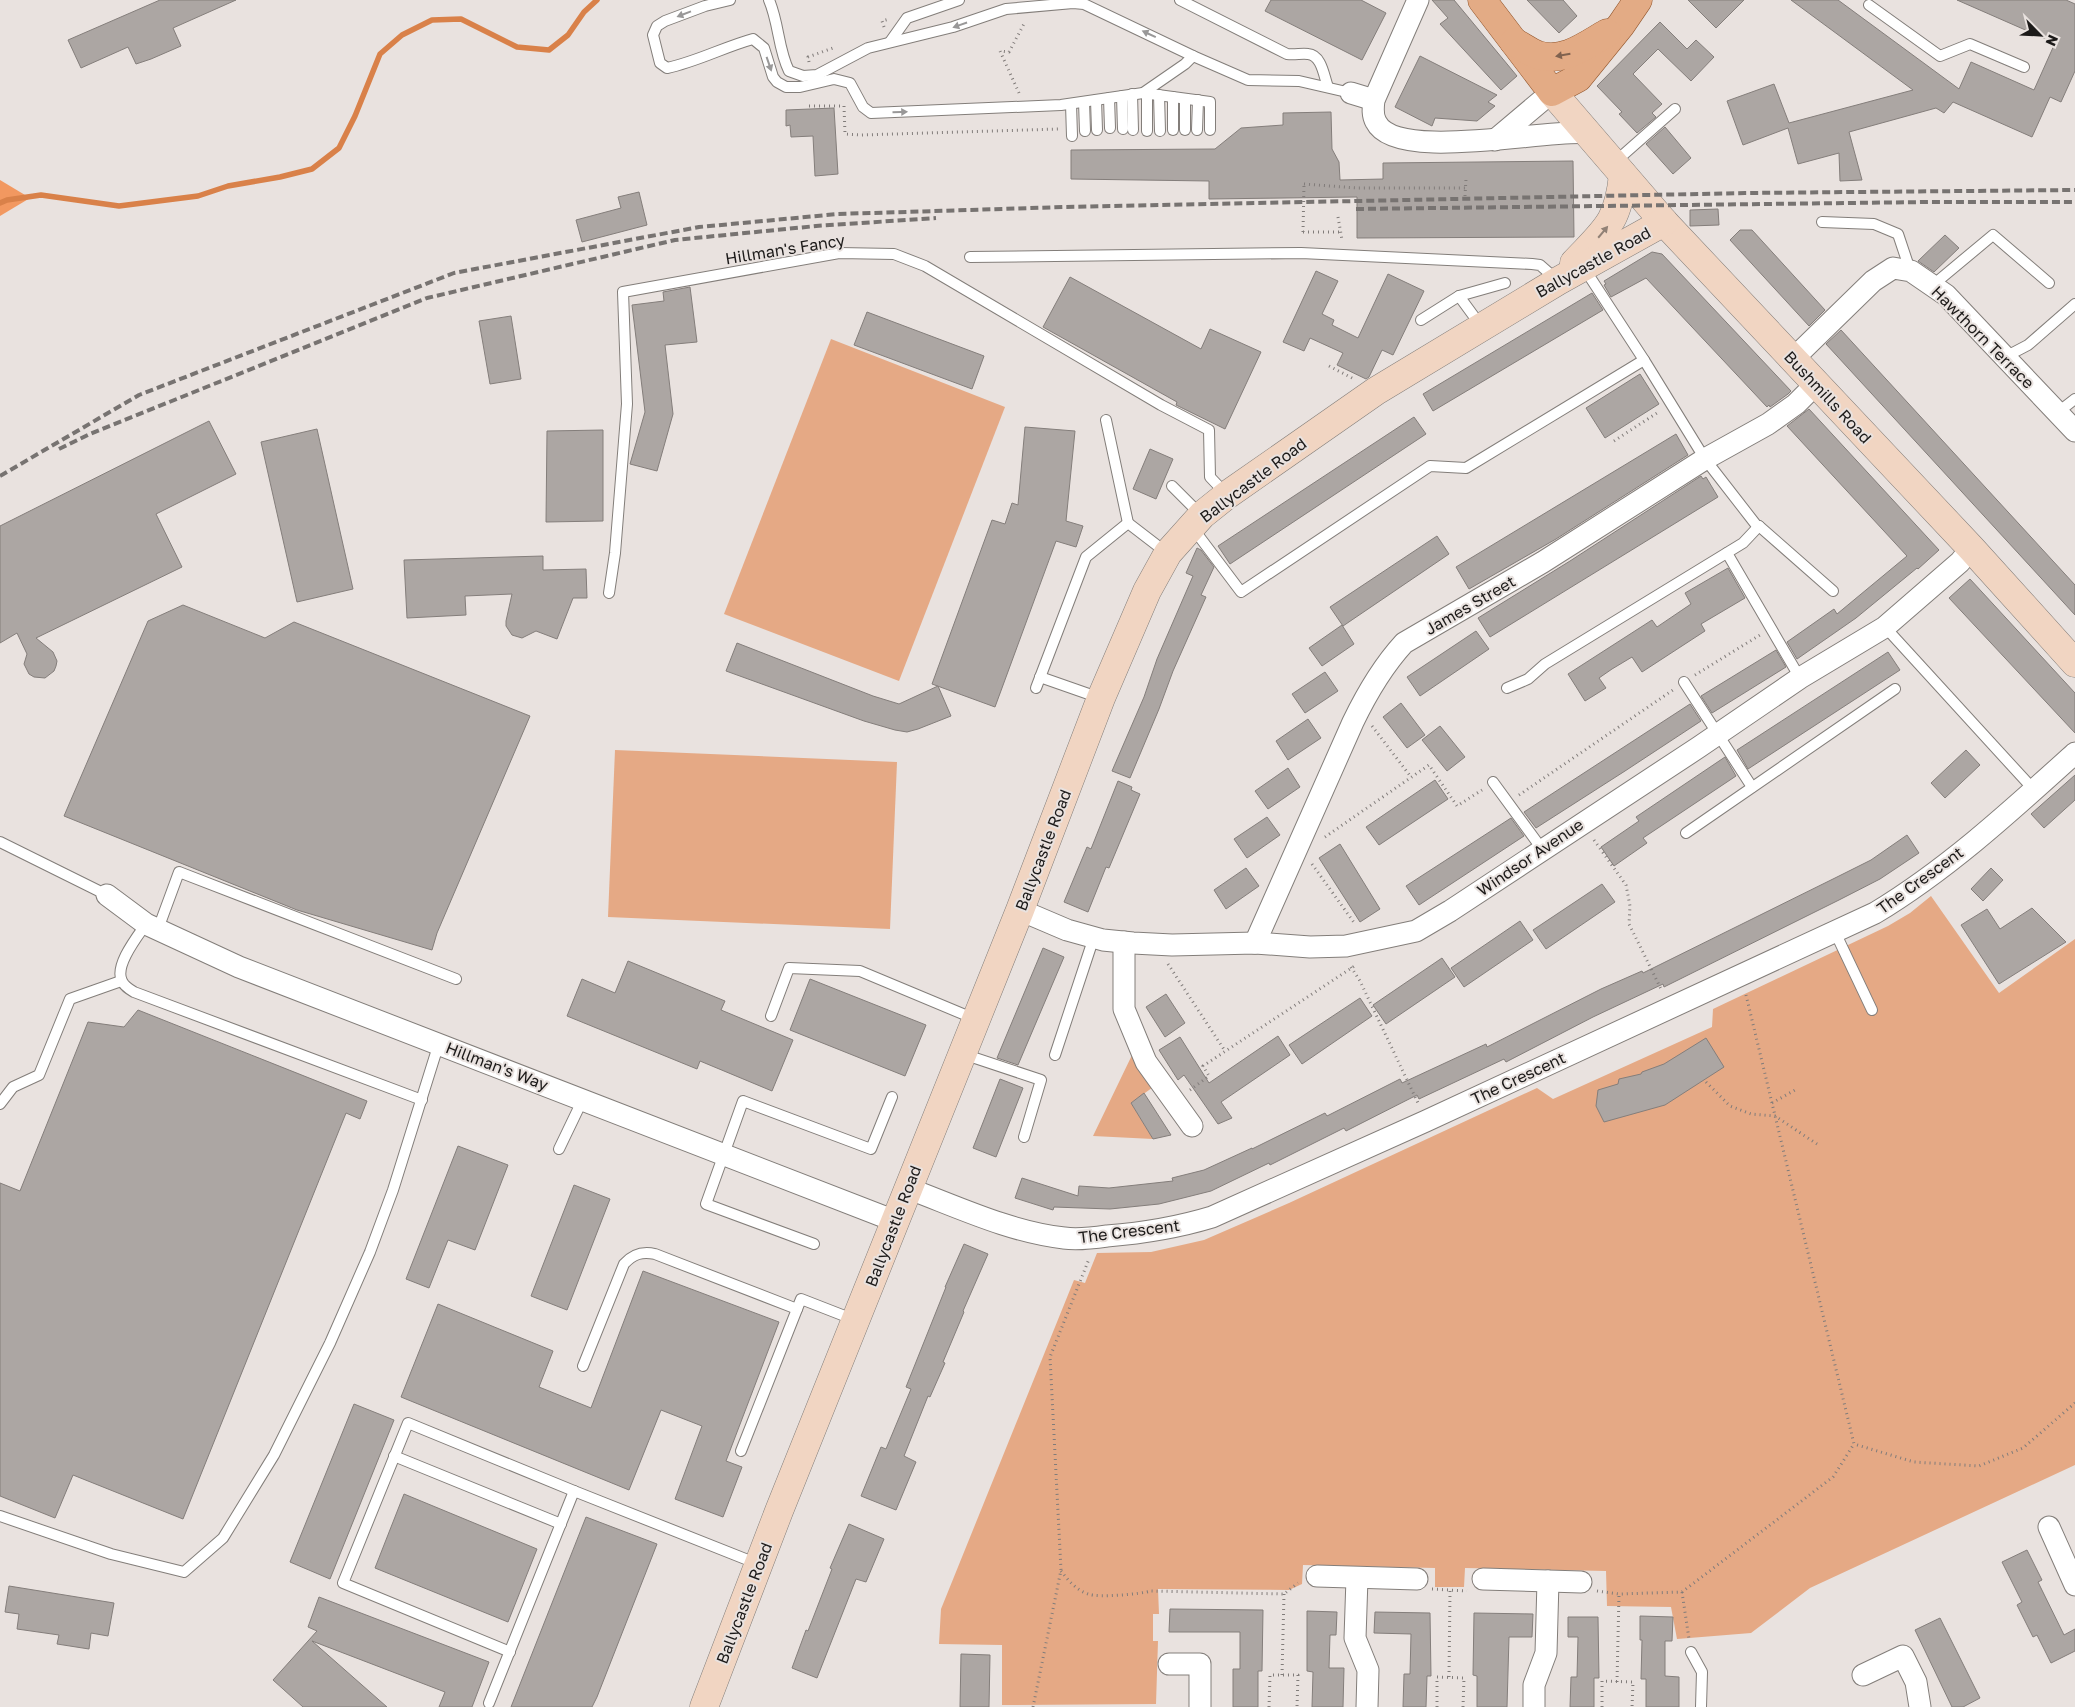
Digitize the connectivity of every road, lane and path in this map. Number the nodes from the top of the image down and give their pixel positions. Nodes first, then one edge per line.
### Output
1 (730, 0) edge
2 (769, 0) edge
3 (959, 0) edge
4 (1180, 0) edge
5 (1418, 0) edge
6 (1482, 0) edge
7 (1638, 0) edge
8 (1033, 2) edge
9 (1868, 2) edge
10 (1027, 19) dead end
11 (1621, 25) junction
12 (1512, 40) junction
13 (890, 42) junction
14 (1193, 56) junction
15 (2024, 67) dead end
16 (1578, 78) junction
17 (1328, 87) junction
18 (1552, 92) junction
19 (1020, 93) dead end
20 (1350, 93) joint
21 (1145, 94) junction
22 (1127, 95) junction
23 (1159, 95) junction
24 (1173, 97) junction
25 (1109, 98) junction
26 (1185, 99) junction
27 (1096, 100) junction
28 (1198, 100) junction
29 (1374, 100) junction
30 (1084, 102) junction
31 (1066, 105) junction
32 (809, 106) dead end
33 (1675, 109) dead end
34 (1110, 128) dead end
35 (1097, 130) dead end
36 (1128, 130) dead end
37 (1173, 130) dead end
38 (1184, 130) dead end
39 (1197, 130) dead end
40 (1210, 130) dead end
41 (1085, 131) dead end
42 (1147, 131) dead end
43 (1160, 131) dead end
44 (1586, 131) junction
45 (1068, 135) joint
46 (1495, 140) junction
47 (1619, 169) junction
48 (1466, 179) dead end
49 (1466, 188) junction
50 (1466, 196) dead end
51 (1338, 217) dead end
52 (1664, 222) junction
53 (1822, 222) dead end
54 (1341, 232) junction
55 (1345, 255) junction
56 (970, 258) dead end
57 (1584, 267) junction
58 (1911, 271) junction
59 (1558, 281) junction
60 (1505, 283) dead end
61 (2049, 283) dead end
62 (1933, 285) junction
63 (1460, 296) junction
64 (2075, 304) edge
65 (1421, 320) dead end
66 (1481, 326) junction
67 (2004, 357) junction
68 (1793, 359) junction
69 (1644, 360) junction
70 (1816, 384) junction
71 (2075, 399) edge
72 (1671, 404) junction
73 (2057, 413) junction
74 (1106, 420) dead end
75 (2075, 431) edge
76 (1614, 441) dead end
77 (1705, 459) junction
78 (1172, 486) dead end
79 (1227, 495) junction
80 (1197, 521) junction
81 (1128, 523) junction
82 (1759, 526) junction
83 (1971, 548) junction
84 (1168, 553) junction
85 (1727, 553) junction
86 (1833, 591) dead end
87 (609, 593) dead end
88 (1885, 627) junction
89 (1771, 628) junction
90 (2075, 663) edge
91 (1040, 677) junction
92 (1800, 678) junction
93 (1684, 682) junction
94 (1036, 688) dead end
95 (1507, 688) dead end
96 (1895, 689) dead end
97 (1101, 698) junction
98 (1360, 709) junction
99 (1717, 734) junction
100 (2075, 753) edge
101 (1411, 778) junction
102 (1494, 782) joint
103 (1752, 787) junction
104 (2034, 790) junction
105 (1508, 802) junction
106 (1582, 823) junction
107 (1686, 833) dead end
108 (0, 842) edge
109 (1301, 848) junction
110 (1542, 850) junction
111 (106, 895) joint
112 (1020, 910) junction
113 (152, 927) junction
114 (1835, 932) junction
115 (1094, 937) junction
116 (1124, 942) junction
117 (1368, 942) junction
118 (1255, 943) junction
119 (1155, 944) junction
120 (1337, 946) junction
121 (1359, 963) dead end
122 (1352, 968) junction
123 (1741, 975) junction
124 (456, 979) dead end
125 (121, 981) junction
126 (1670, 1007) junction
127 (1872, 1010) dead end
128 (770, 1016) dead end
129 (976, 1019) junction
130 (438, 1043) junction
131 (1225, 1052) junction
132 (962, 1054) junction
133 (1055, 1056) dead end
134 (1706, 1082) dead end
135 (1795, 1090) dead end
136 (892, 1097) dead end
137 (583, 1099) junction
138 (422, 1100) junction
139 (1174, 1101) junction
140 (1772, 1103) junction
141 (0, 1104) edge
142 (1775, 1116) junction
143 (1426, 1121) junction
144 (1192, 1126) dead end
145 (1024, 1137) dead end
146 (1817, 1144) dead end
147 (559, 1149) dead end
148 (723, 1153) junction
149 (907, 1188) junction
150 (895, 1221) junction
151 (1097, 1237) junction
152 (814, 1244) dead end
153 (797, 1309) junction
154 (856, 1320) junction
155 (583, 1366) dead end
156 (2075, 1404) edge
157 (1854, 1444) junction
158 (741, 1451) dead end
159 (394, 1456) junction
160 (574, 1491) junction
161 (0, 1516) edge
162 (560, 1524) junction
163 (2049, 1527) dead end
164 (2069, 1558) edge
165 (759, 1565) junction
166 (1060, 1570) junction
167 (1317, 1576) joint
168 (1357, 1578) junction
169 (1417, 1579) joint
170 (1483, 1579) joint
171 (1548, 1581) junction
172 (1582, 1582) joint
173 (2075, 1585) edge
174 (1450, 1591) junction
175 (1682, 1592) junction
176 (1284, 1594) junction
177 (1619, 1594) junction
178 (510, 1652) junction
179 (1692, 1652) joint
180 (1169, 1664) dead end
181 (1863, 1674) dead end
182 (1282, 1675) junction
183 (1449, 1677) junction
184 (1617, 1682) junction
185 (489, 1703) dead end
186 (704, 1707) edge
187 (1033, 1707) edge
188 (1200, 1707) edge
189 (1269, 1707) edge
190 (1297, 1707) edge
191 (1367, 1707) edge
192 (1437, 1707) edge
193 (1464, 1707) edge
194 (1534, 1707) edge
195 (1602, 1707) edge
196 (1632, 1707) edge
197 (1701, 1707) edge
198 (1920, 1707) edge

1 -> 31 lane
2 - 13 lane
3 - 13 lane
4 - 17 lane
5 - 29 street
6 - 12 main road
7 - 11 main road
8 -> 13 lane
14 -> 8 lane
9 - 15 lane
10 - 19 path
11 -> 12 main road
11 - 16 main road
12 - 18 main road
14 - 17 lane
14 - 21 lane
16 - 18 main road
16 - 44 main road, Bushmills Road
17 - 20 lane
18 - 44 main road, Bushmills Road
18 - 46 street
20 - 29 street
21 - 22 lane
21 - 23 lane
21 - 42 lane
22 - 25 lane
22 - 36 lane
23 - 24 lane
23 - 43 lane
24 - 26 lane
24 - 37 lane
25 - 27 lane
25 - 34 lane
26 - 28 lane
26 - 38 lane
27 - 30 lane
27 - 35 lane
28 - 39 lane
28 - 40 lane
29 - 46 street
30 - 31 lane
30 - 41 lane
31 - 45 lane
32 - 45 path
33 - 47 lane
44 - 46 street
44 - 47 main road, Bushmills Road
47 - 52 main road, Bushmills Road
59 -> 47 main road
48 - 49 path
49 - 50 path
49 - 54 path, bridge
51 - 54 path
52 - 57 main road, Ballycastle Road
52 - 68 main road, Bushmills Road
53 - 58 lane
54 - 55 path
55 - 56 lane
55 - 59 lane
57 - 59 main road, Ballycastle Road
57 - 69 lane
58 - 62 street, Hawthorn Terrace
58 - 68 street
59 - 66 main road, Ballycastle Road
60 - 63 lane
61 - 62 lane
62 - 67 street, Hawthorn Terrace
63 - 65 lane
63 - 66 lane
64 - 67 lane
66 - 79 main road, Ballycastle Road
67 - 73 street, Hawthorn Terrace
68 - 70 main road, Bushmills Road
69 - 72 lane
69 - 80 lane
70 - 77 street, James Street
70 - 83 main road, Bushmills Road
71 - 73 lane
72 - 76 path
72 - 77 lane
73 - 75 street, Hawthorn Terrace
74 - 81 lane
77 - 82 lane
77 - 98 street, James Street
78 - 80 lane
79 - 80 main road, Ballycastle Road
79 - 87 lane, Hillman's Fancy
80 - 84 main road, Ballycastle Road
81 - 84 lane
81 - 91 lane
82 - 85 lane
82 - 86 lane
83 - 88 street, Windsor Avenue
83 - 90 main road, Bushmills Road
84 - 97 main road, Ballycastle Road
85 - 89 lane
85 - 95 lane
88 - 92 street, Windsor Avenue
88 - 104 lane
89 - 92 lane
89 - 93 path
91 - 94 lane
91 - 97 lane
92 - 99 street, Windsor Avenue
93 - 99 lane
93 - 105 path
96 - 103 lane
97 - 112 main road, Ballycastle Road
98 - 101 path
98 - 109 street, James Street
99 - 103 lane
99 - 106 street, Windsor Avenue
100 - 104 street, The Crescent
101 - 102 path
101 - 109 path
102 - 105 lane
103 - 107 lane
104 - 114 street, The Crescent
105 - 110 lane
106 - 110 street, Windsor Avenue
106 - 126 path
108 - 111 lane
109 - 117 path
109 - 118 street, James Street
110 - 117 street, Windsor Avenue
111 - 113 street, Hillman's Way
112 - 115 street, Windsor Avenue
112 - 129 main road, Ballycastle Road
113 - 124 lane
113 - 125 lane
113 - 130 street, Hillman's Way
114 - 123 street, The Crescent
114 - 127 lane
115 - 116 street, Windsor Avenue
115 - 133 lane
116 - 119 street, Windsor Avenue
116 - 139 street
117 - 120 street, Windsor Avenue
118 - 119 street, Windsor Avenue
118 - 120 street, Windsor Avenue
119 - 131 path
120 - 122 path
121 - 122 path
122 - 131 path
122 - 143 path
123 - 126 street, The Crescent
123 - 140 path
125 - 138 lane
125 - 141 lane
126 - 143 street, The Crescent
128 - 129 lane
129 - 132 main road, Ballycastle Road
130 - 137 street, Hillman's Way
130 - 138 lane
131 - 139 path
132 - 145 lane
132 - 149 main road, Ballycastle Road
134 - 142 path
135 - 140 path
136 - 148 lane
137 - 147 lane
137 - 148 street, Hillman's Way
138 - 161 lane
139 - 144 street
140 - 142 path
142 - 146 path
142 - 157 path
143 - 151 street, The Crescent
148 - 150 street, Hillman's Way
148 - 152 lane
149 - 150 main road, Ballycastle Road
149 - 151 street, The Crescent
150 - 154 main road, Ballycastle Road
151 - 166 path
153 - 154 lane
153 - 155 lane
153 - 158 lane
154 - 165 main road, Ballycastle Road
156 - 157 path
157 - 175 path
159 - 160 lane
159 - 162 lane
159 - 178 lane
160 - 162 lane
160 - 165 lane
162 - 178 lane
163 - 164 street
164 - 173 street
165 - 186 main road, Ballycastle Road
166 - 176 path
166 - 187 path
167 - 168 street
167 - 176 path
168 - 169 street
168 - 191 street
169 - 174 path
170 - 171 street
170 - 174 path
171 - 172 street
171 - 194 street
172 - 177 path
174 - 183 path
175 - 177 path
175 - 179 path
176 - 182 path
177 - 184 path
178 - 185 lane
179 - 197 lane
180 - 188 street
181 - 198 street
182 - 189 path
182 - 190 path
183 - 192 path
183 - 193 path
184 - 195 path
184 - 196 path

